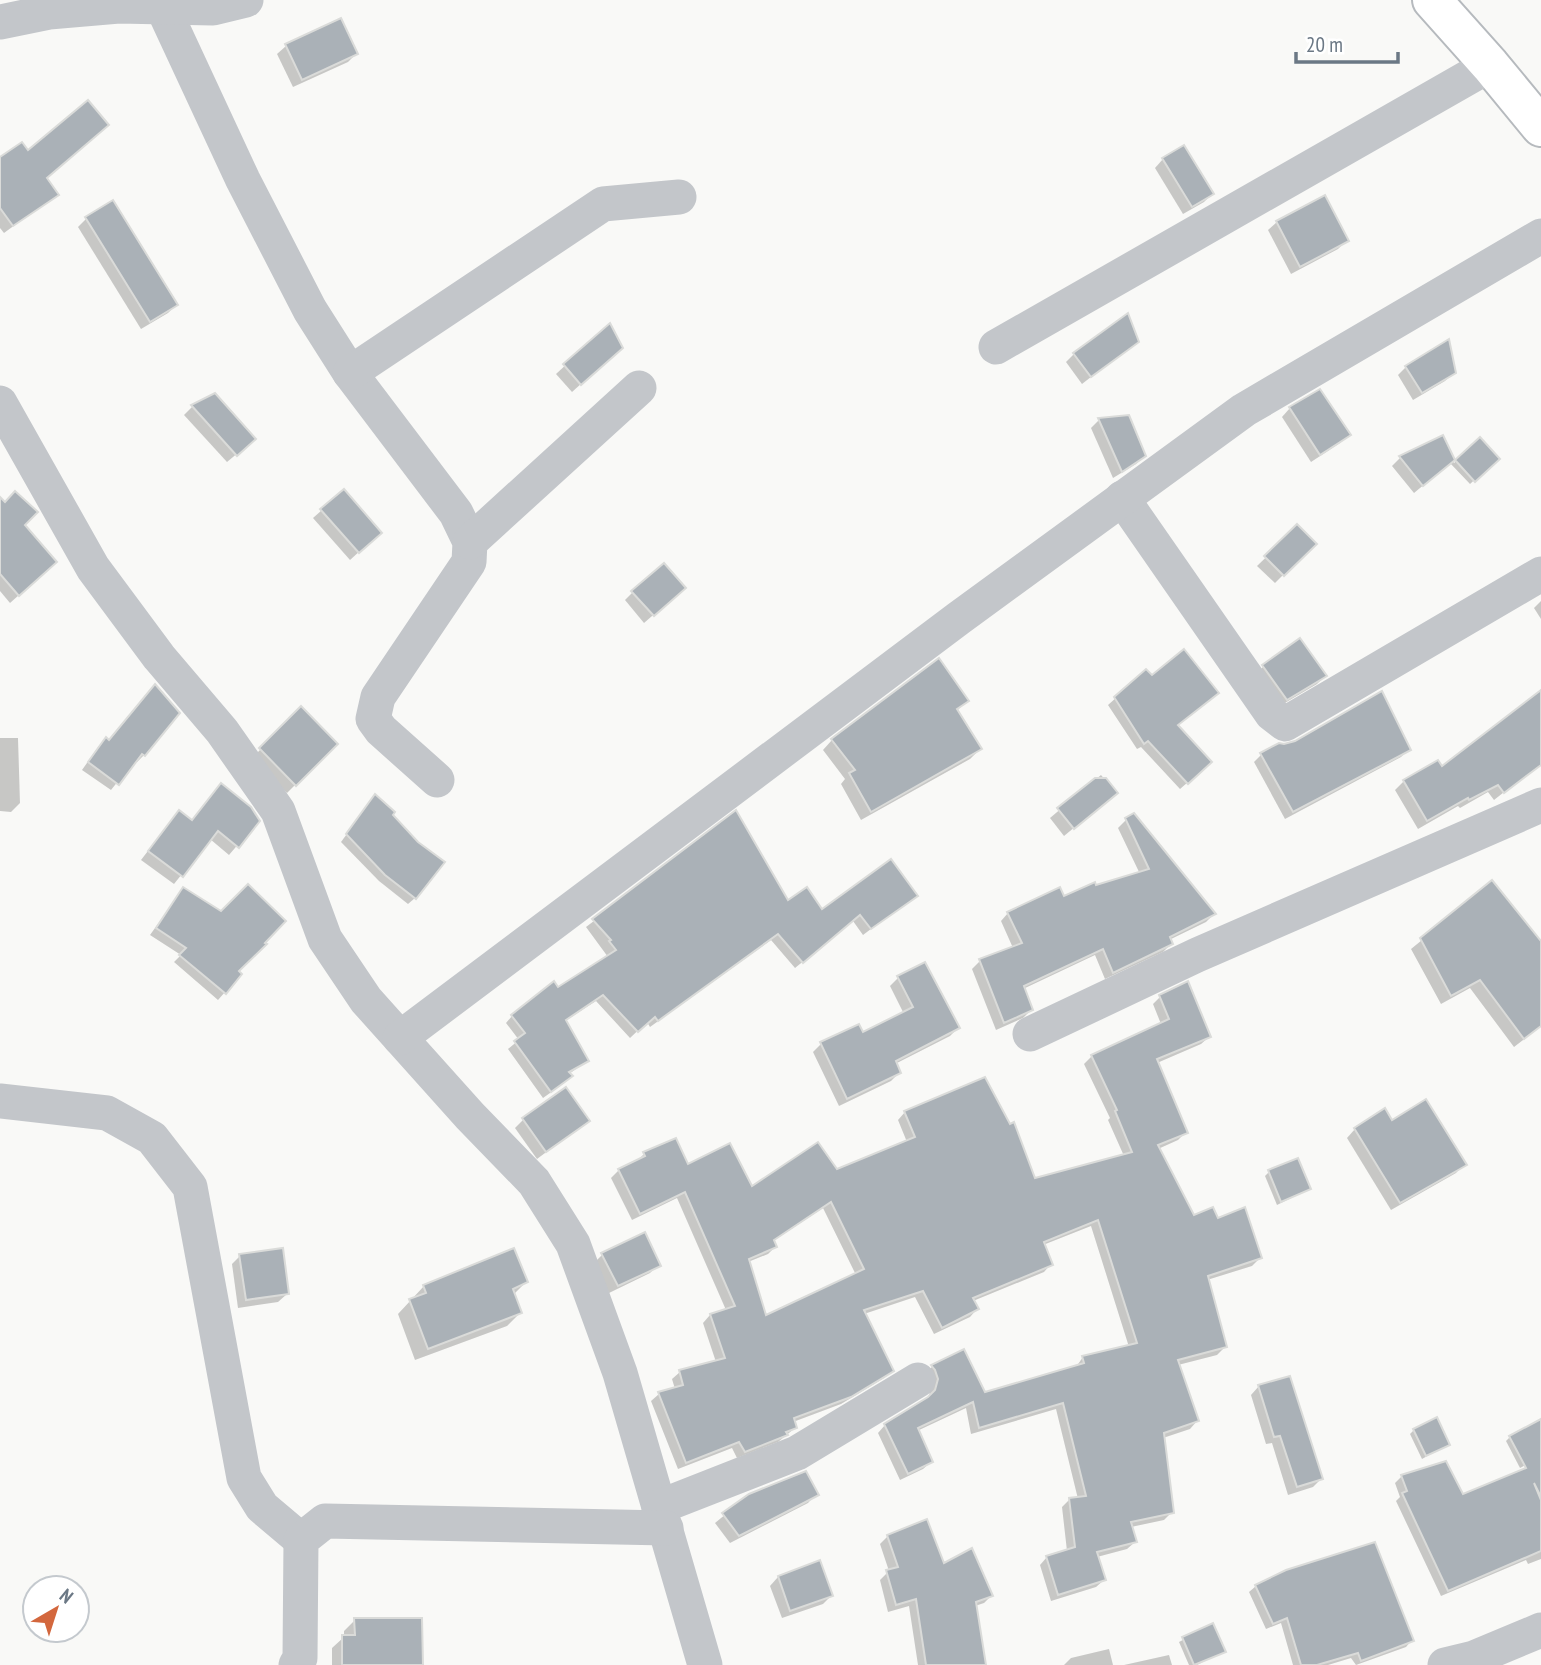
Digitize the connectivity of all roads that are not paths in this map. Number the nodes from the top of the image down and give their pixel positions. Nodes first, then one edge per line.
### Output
1 (246, 0) edge
2 (1432, 0) edge
3 (162, 4) edge
4 (0, 22) edge
5 (1490, 65) junction
6 (1541, 127) edge
7 (679, 197) dead end
8 (1541, 236) edge
9 (996, 346) dead end
10 (350, 373) junction
11 (639, 388) dead end
12 (0, 403) edge
13 (1122, 498) junction
14 (470, 542) junction
15 (1541, 574) edge
16 (437, 780) dead end
17 (1541, 805) edge
18 (1030, 1034) dead end
19 (400, 1038) junction
20 (0, 1101) edge
21 (918, 1380) dead end
22 (662, 1518) junction
23 (301, 1540) junction
24 (1541, 1630) edge
25 (296, 1665) edge
26 (705, 1665) edge
27 (1445, 1665) edge

1 - 3 street
2 - 5 main road
3 - 4 street
3 - 10 street
5 - 6 main road
5 - 9 street
7 - 10 street
8 - 13 street
10 - 14 street
11 - 14 street
12 - 19 street
13 - 15 street
13 - 19 street
14 - 16 street
17 - 18 street
19 - 22 street
20 - 23 street
21 - 22 street
22 - 23 street
22 - 26 street
23 - 25 street
24 - 27 street

